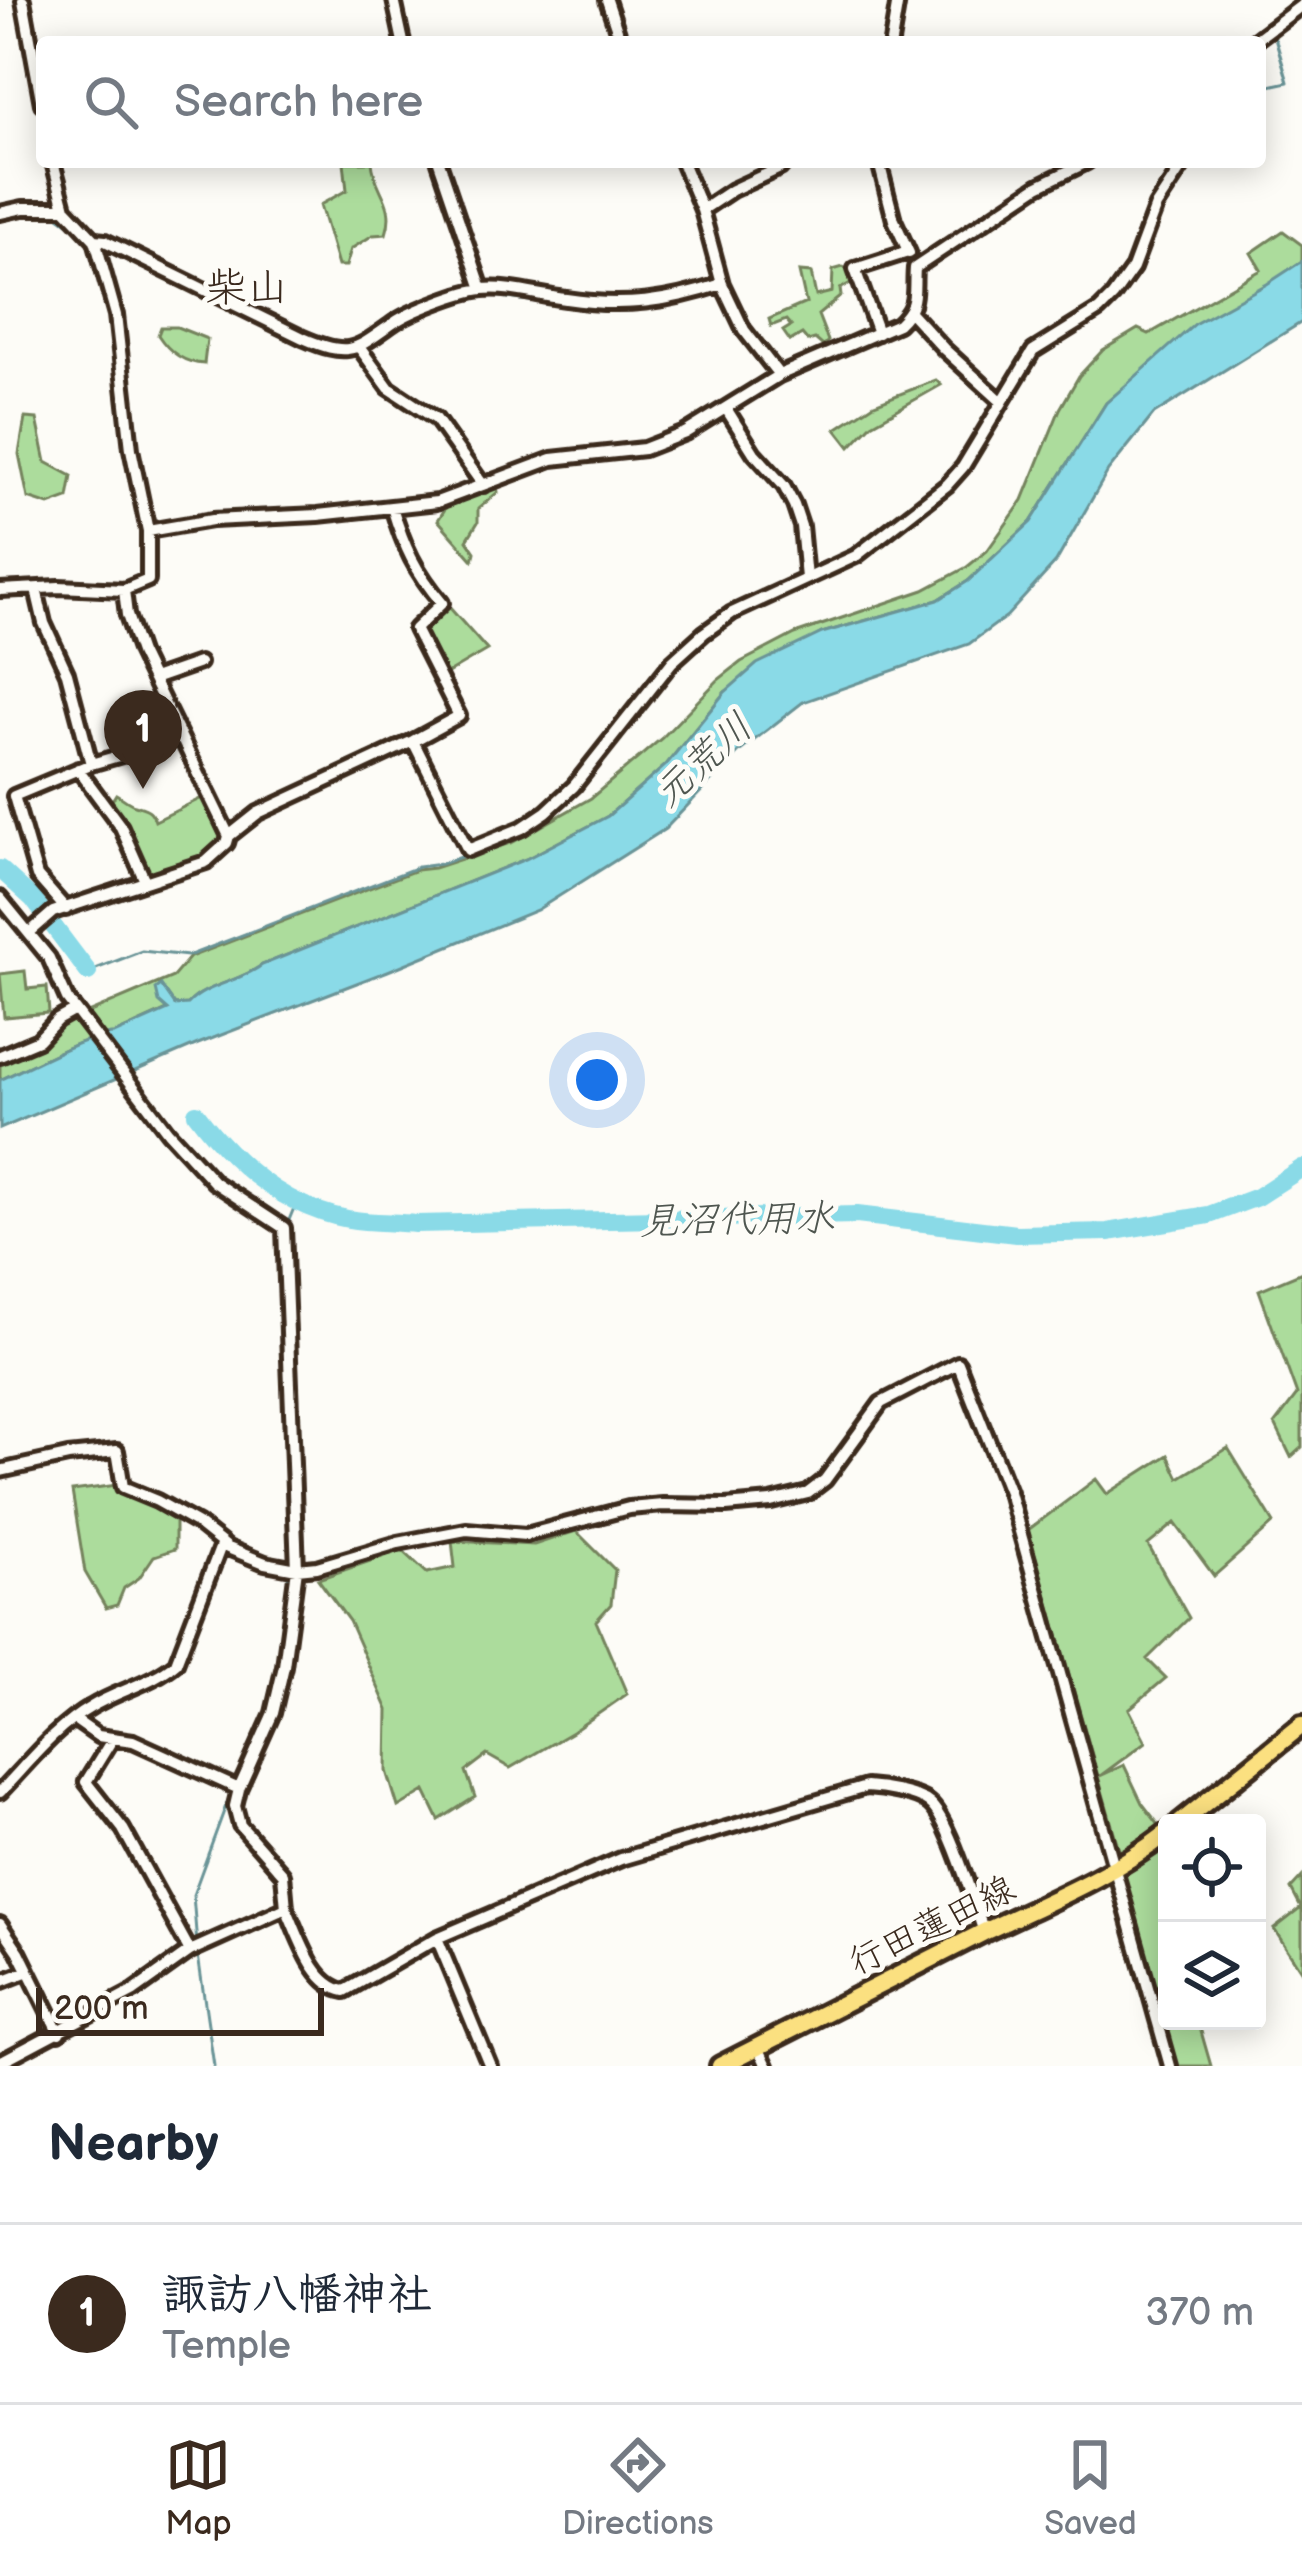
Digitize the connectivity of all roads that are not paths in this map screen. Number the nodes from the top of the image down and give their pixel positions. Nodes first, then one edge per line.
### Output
1 (23, 0) edge
2 (394, 0) edge
3 (607, 0) edge
4 (898, 0) edge
5 (1302, 5) edge
6 (402, 36) edge
7 (619, 36) edge
8 (892, 36) edge
9 (1261, 36) edge
10 (36, 71) edge
11 (55, 168) edge
12 (441, 168) edge
13 (684, 168) edge
14 (780, 168) edge
15 (881, 168) edge
16 (1076, 168) edge
17 (1181, 168) edge
18 (65, 208) junction
19 (701, 210) junction
20 (0, 213) edge
21 (95, 240) junction
22 (908, 252) junction
23 (915, 268) junction
24 (722, 284) junction
25 (482, 289) junction
26 (910, 312) junction
27 (878, 333) junction
28 (359, 347) junction
29 (779, 374) junction
30 (1001, 401) junction
31 (727, 410) junction
32 (483, 485) junction
33 (392, 507) junction
34 (148, 532) junction
35 (806, 578) junction
36 (36, 589) junction
37 (0, 590) edge
38 (124, 590) junction
39 (199, 663) dead end
40 (153, 679) junction
41 (181, 738) junction
42 (413, 741) junction
43 (84, 766) junction
44 (230, 836) junction
45 (145, 880) junction
46 (0, 898) edge
47 (60, 910) junction
48 (29, 933) junction
49 (78, 1013) junction
50 (0, 1056) edge
51 (0, 1471) edge
52 (222, 1543) junction
53 (297, 1569) junction
54 (74, 1719) junction
55 (1302, 1724) edge
56 (113, 1738) junction
57 (239, 1789) junction
58 (0, 1792) edge
59 (1191, 1814) edge
60 (1158, 1839) edge
61 (1116, 1869) junction
62 (286, 1908) junction
63 (0, 1924) edge
64 (984, 1932) junction
65 (437, 1938) junction
66 (190, 1951) junction
67 (28, 1971) junction
68 (0, 1982) edge
69 (58, 2033) junction
70 (758, 2047) junction
71 (0, 2062) edge
72 (490, 2066) edge
73 (720, 2066) edge
74 (767, 2066) edge
75 (1170, 2066) edge

1 - 10 street
2 - 6 street
3 - 7 street
4 - 8 street
5 - 9 street
11 - 18 street
12 - 25 street
13 - 19 street
14 - 19 street
15 - 22 street
16 - 23 street
17 - 30 street
18 - 20 street
18 - 21 street
19 - 24 street
21 - 28 street
21 - 34 street
22 - 23 street
22 - 27 street
23 - 26 street
24 - 25 street
24 - 29 street
25 - 28 street
26 - 27 street
26 - 30 street
27 - 29 street
28 - 32 street
29 - 31 street
30 - 35 street
31 - 32 street
31 - 35 street
32 - 33 street
33 - 34 street
33 - 42 street
34 - 38 street
35 - 42 street
36 - 37 street
36 - 38 street
36 - 43 street
38 - 40 street
39 - 40 street
40 - 41 street
41 - 43 street
41 - 44 street
42 - 44 street
43 - 45 street
43 - 47 street
44 - 45 street
45 - 47 street
46 - 48 street
47 - 48 street
48 - 49 street
49 - 50 street
49 - 53 street
51 - 52 street
52 - 53 street
52 - 54 street
53 - 57 street
53 - 61 street
54 - 56 street
54 - 58 street
55 - 59 main road
56 - 57 street
56 - 66 street
57 - 62 street
60 - 61 main road, 行田蓮田線
61 - 64 main road, 行田蓮田線
61 - 75 street
62 - 65 street
62 - 66 street
63 - 67 street
64 - 65 street
64 - 70 main road, 行田蓮田線
65 - 72 street
66 - 69 street
67 - 68 street
67 - 69 street
69 - 71 street
70 - 73 main road, 行田蓮田線
70 - 74 street

